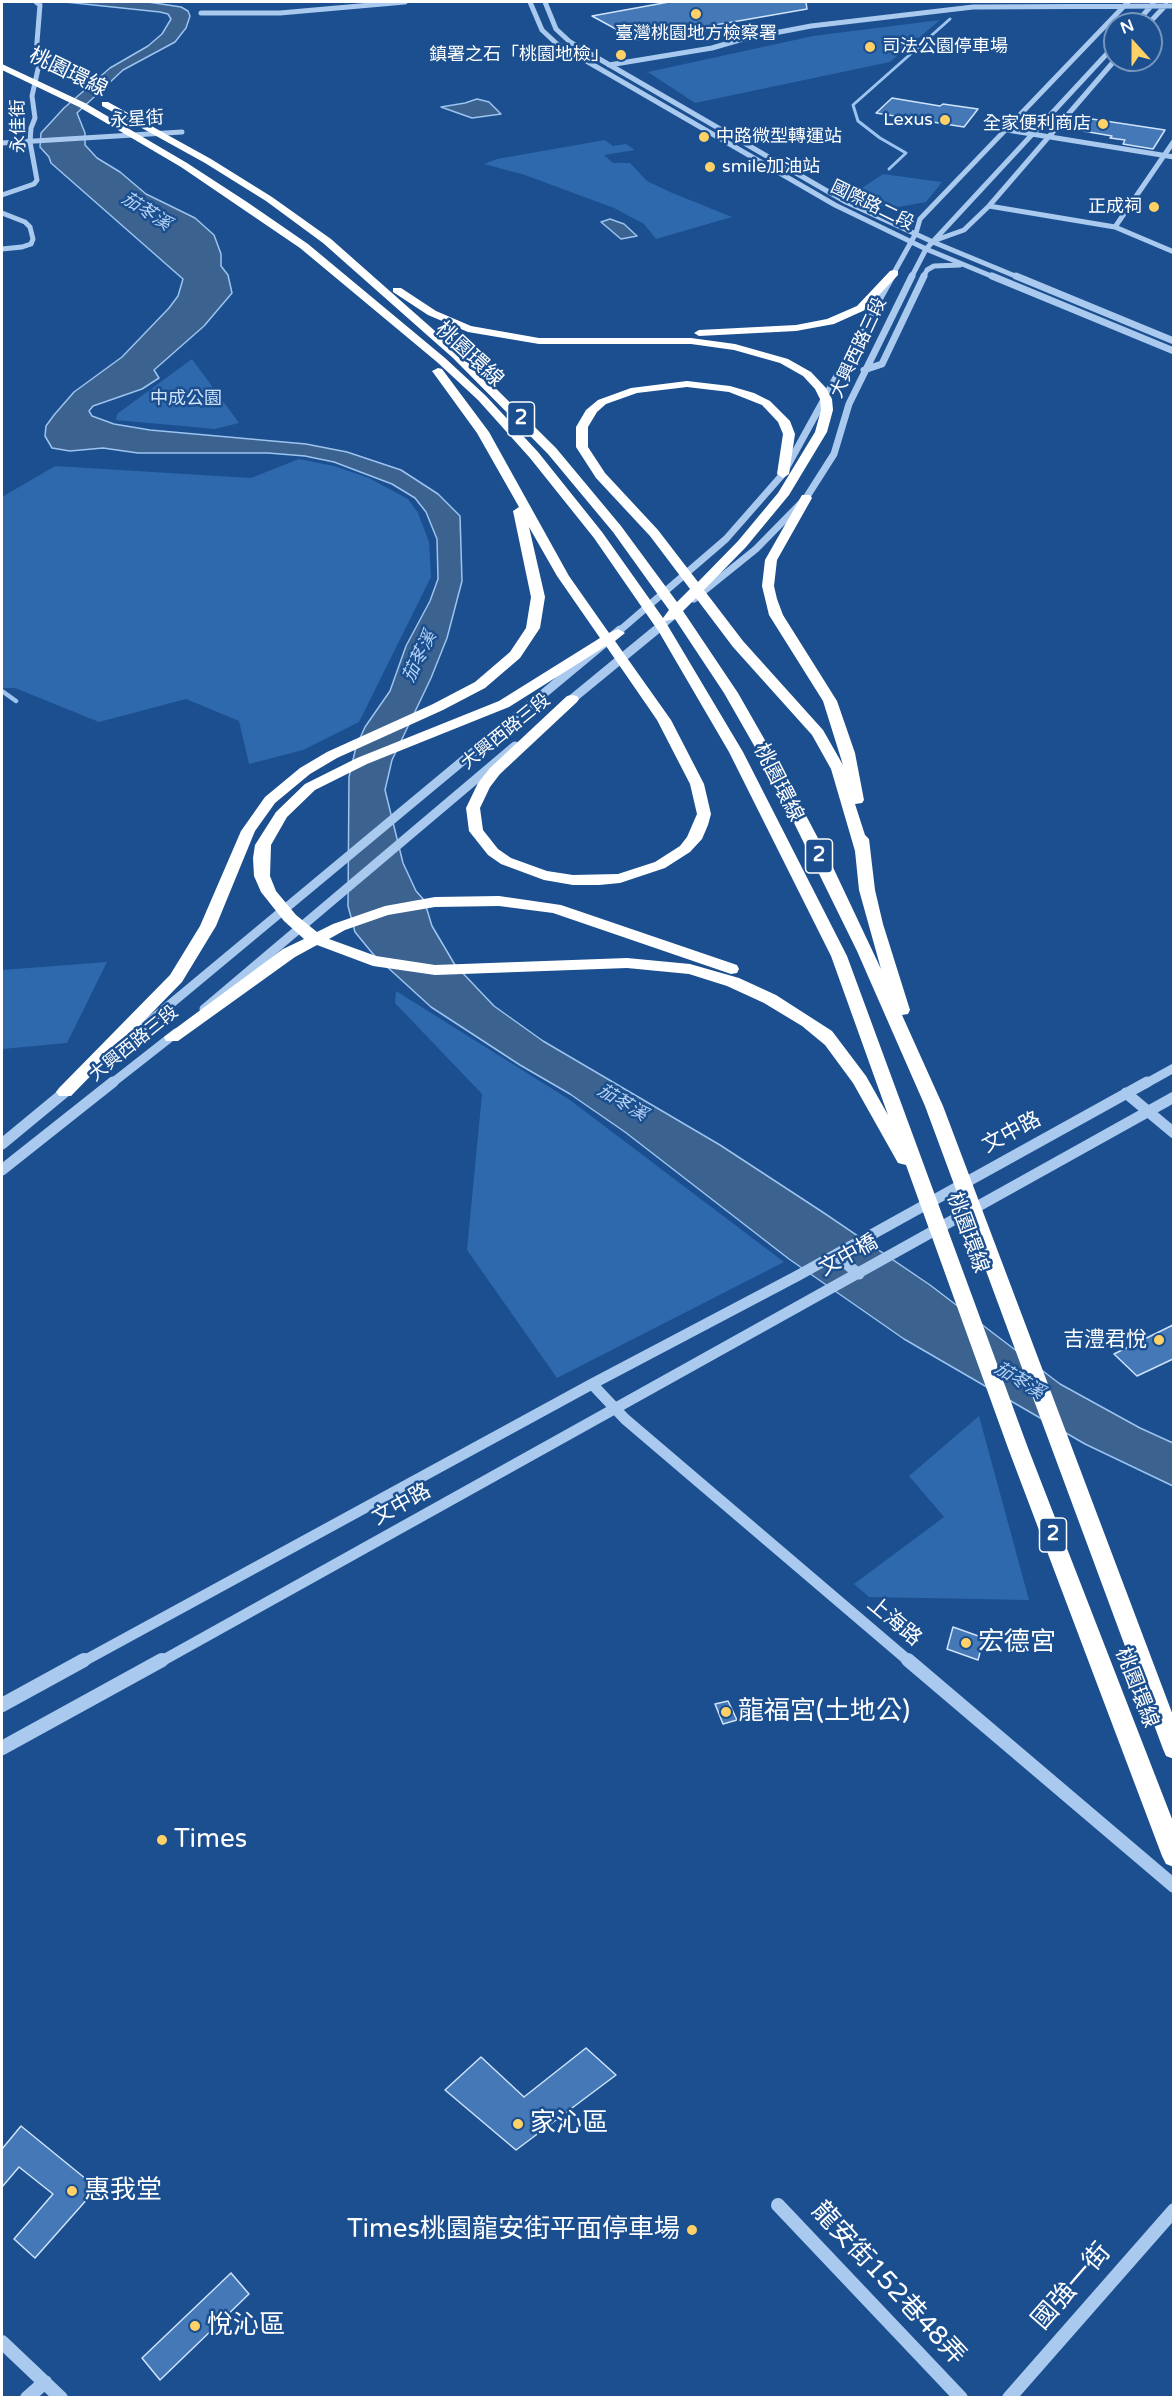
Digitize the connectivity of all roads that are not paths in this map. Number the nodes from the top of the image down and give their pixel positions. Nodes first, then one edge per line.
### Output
1 (36, 2) edge
2 (405, 2) edge
3 (530, 2) edge
4 (545, 2) edge
5 (343, 4) edge
6 (1126, 4) edge
7 (1137, 4) edge
8 (1154, 4) edge
9 (1167, 4) edge
10 (1001, 6) edge
11 (1173, 6) edge
12 (1120, 11) junction
13 (1129, 11) junction
14 (1146, 12) joint
15 (1159, 12) edge
16 (201, 13) dead end
17 (770, 34) junction
18 (777, 37) junction
19 (1103, 38) edge
20 (1103, 58) edge
21 (610, 65) junction
22 (2, 67) edge
23 (32, 68) dead end
24 (597, 68) junction
25 (618, 69) junction
26 (605, 72) junction
27 (1105, 72) edge
28 (50, 77) dead end
29 (96, 99) dead end
30 (1010, 131) junction
31 (182, 132) dead end
32 (1032, 135) junction
33 (1048, 138) junction
34 (1173, 141) edge
35 (30, 142) junction
36 (2, 143) edge
37 (748, 146) junction
38 (736, 149) junction
39 (1162, 156) junction
40 (1173, 158) edge
41 (2, 195) edge
42 (989, 206) junction
43 (2, 213) edge
44 (1115, 227) junction
45 (916, 234) junction
46 (912, 241) junction
47 (933, 242) junction
48 (2, 249) edge
49 (926, 249) junction
50 (1173, 252) edge
51 (967, 266) junction
52 (894, 273) junction
53 (372, 276) junction
54 (386, 313) junction
55 (518, 339) junction
56 (1173, 341) edge
57 (1162, 346) junction
58 (1173, 351) edge
59 (864, 370) junction
60 (499, 459) junction
61 (789, 475) junction
62 (806, 498) junction
63 (672, 623) junction
64 (618, 633) junction
65 (572, 699) junction
66 (861, 849) junction
67 (172, 1037) junction
68 (834, 1044) junction
69 (1173, 1068) edge
70 (64, 1092) junction
71 (1126, 1093) junction
72 (1173, 1097) edge
73 (934, 1106) junction
74 (1149, 1111) junction
75 (893, 1123) junction
76 (1173, 1134) edge
77 (2, 1144) edge
78 (2, 1170) edge
79 (870, 1236) joint
80 (835, 1255) junction
81 (859, 1274) junction
82 (797, 1276) joint
83 (821, 1295) joint
84 (592, 1384) junction
85 (615, 1409) junction
86 (2, 1705) edge
87 (2, 1748) edge
88 (1173, 1749) edge
89 (1173, 1856) edge
90 (1173, 1886) edge
91 (778, 2205) dead end
92 (1173, 2210) edge
93 (2, 2342) edge
94 (45, 2382) junction
95 (27, 2397) edge
96 (61, 2397) edge
97 (961, 2397) edge
98 (1009, 2397) edge

1 - 35 street, 永佳街
2 - 5 street
3 - 24 street, 國際路二段
4 - 21 street, 國際路二段
5 - 16 street
6 - 7 street
6 - 10 street
6 - 12 street, 大興西路三段
7 - 8 street
7 - 13 street, 大興西路三段
8 - 9 street
8 - 14 street
9 - 11 street
9 - 15 street
10 - 12 street
10 - 17 street
10 - 18 street
12 - 13 street
12 - 30 street, 大興西路三段
13 - 14 street
17 - 18 street
17 - 21 street
18 - 25 street
19 - 30 street, 大興西路三段
20 - 32 street, 大興西路三段
21 - 24 street
21 - 25 street, 國際路二段
22 - 54 highway, 桃園環線 / 2
23 - 28 highway, 桃園環線
24 - 26 street, 國際路二段
25 - 26 street
25 - 37 street, 國際路二段
26 - 38 street, 國際路二段
27 - 33 street, 大興西路三段
29 - 53 highway, 桃園環線 / 2
30 - 32 street
30 - 45 street, 大興西路三段
31 - 35 street, 永星街
32 - 33 street
32 - 47 street, 大興西路三段
33 - 39 street
33 - 42 street, 大興西路三段
34 - 39 street
35 - 36 street
35 - 41 street, 永佳街
37 - 38 street
37 - 45 street, 國際路二段
38 - 46 street, 國際路二段
39 - 40 street
39 - 44 street
42 - 44 street
42 - 47 street, 大興西路三段
43 - 48 street
44 - 50 street
45 - 46 street, 大興西路三段
45 - 47 street, 國際路二段
46 - 49 street, 國際路二段
46 - 52 street, 大興西路三段
47 - 49 street, 大興西路三段
47 - 56 street, 國際路二段
49 - 51 street, 國際路二段
49 - 59 street, 大興西路三段
51 - 57 street, 國際路二段
51 - 59 street
52 - 55 highway
52 - 61 street, 大興西路三段
53 - 55 highway
53 - 63 highway, 桃園環線 / 2
54 - 60 highway
54 - 63 highway, 桃園環線 / 2
55 - 61 highway
56 - 57 street
57 - 58 street, 國際路二段
59 - 62 street, 大興西路三段
60 - 65 highway
60 - 70 highway
61 - 63 highway
61 - 64 street, 大興西路三段
61 - 66 highway
62 - 63 street, 大興西路三段
62 - 66 highway
63 - 65 street, 大興西路三段
63 - 73 highway, 桃園環線 / 2
63 - 75 highway, 桃園環線 / 2
64 - 68 highway
64 - 70 street, 大興西路三段
65 - 67 street, 大興西路三段
66 - 73 highway
67 - 68 highway
67 - 78 street, 大興西路三段
68 - 75 highway
69 - 71 street, 文中路
70 - 77 street, 大興西路三段
71 - 74 street
71 - 79 street, 文中路
72 - 74 street
73 - 88 highway, 桃園環線 / 2
74 - 76 street
74 - 81 street, 文中橋
75 - 89 highway, 桃園環線 / 2
79 - 80 street, 文中橋
80 - 81 street
80 - 82 street, 文中橋
81 - 83 street, 文中橋
82 - 84 street, 文中路
83 - 85 street, 文中路
84 - 85 street, 上海路
84 - 86 street, 文中路
85 - 87 street, 文中路
85 - 90 street, 上海路
91 - 97 street, 龍安街152巷48弄
92 - 98 street, 國強一街
93 - 94 street
94 - 95 street
94 - 96 street

